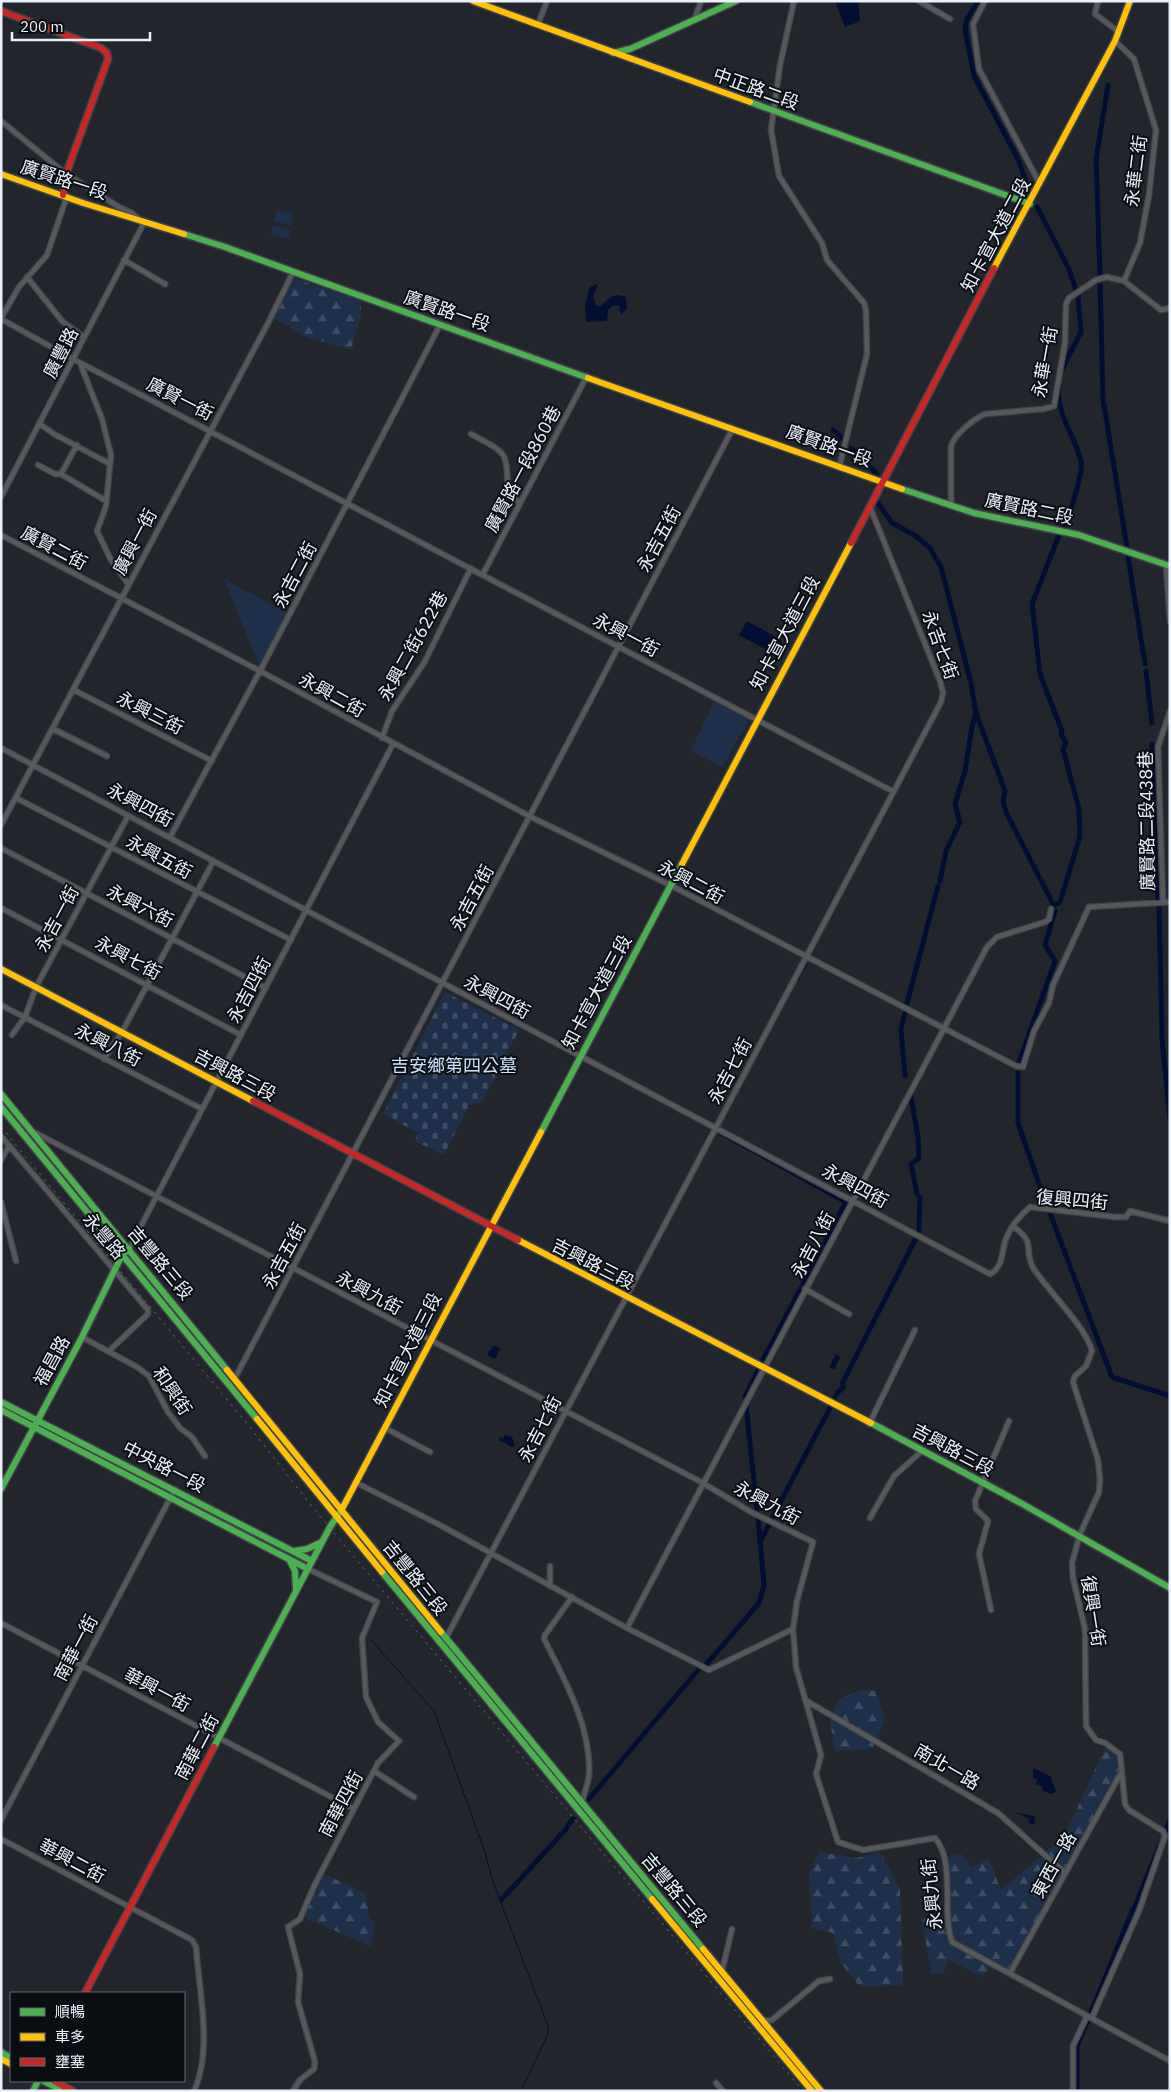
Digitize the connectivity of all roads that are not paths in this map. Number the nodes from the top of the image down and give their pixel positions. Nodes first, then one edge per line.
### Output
1 (473, 1) edge
2 (547, 1) edge
3 (701, 1) edge
4 (736, 1) edge
5 (794, 1) edge
6 (919, 1) edge
7 (984, 1) edge
8 (1098, 1) edge
9 (1130, 1) edge
10 (1, 11) edge
11 (950, 19) dead end
12 (694, 22) junction
13 (538, 24) junction
14 (1119, 32) junction
15 (1115, 42) junction
16 (613, 53) junction
17 (773, 111) junction
18 (1, 121) edge
19 (1, 174) edge
20 (66, 174) junction
21 (1040, 184) junction
22 (65, 196) junction
23 (1030, 204) junction
24 (142, 220) junction
25 (124, 260) junction
26 (292, 272) junction
27 (26, 277) junction
28 (1124, 281) junction
29 (166, 284) dead end
30 (1170, 308) edge
31 (1, 318) edge
32 (440, 325) junction
33 (84, 337) junction
34 (73, 359) junction
35 (80, 363) junction
36 (587, 376) junction
37 (40, 424) junction
38 (210, 430) junction
39 (732, 430) junction
40 (471, 434) dead end
41 (77, 446) junction
42 (110, 464) junction
43 (38, 465) dead end
44 (838, 468) junction
45 (60, 474) junction
46 (882, 481) junction
47 (1, 497) edge
48 (106, 501) junction
49 (347, 503) junction
50 (520, 503) junction
51 (951, 505) junction
52 (870, 507) junction
53 (1, 535) edge
54 (1168, 565) edge
55 (471, 568) junction
56 (483, 574) junction
57 (128, 584) junction
58 (121, 599) junction
59 (1170, 621) edge
60 (619, 646) junction
61 (260, 671) junction
62 (74, 690) junction
63 (1170, 712) edge
64 (757, 718) junction
65 (54, 729) junction
66 (382, 738) junction
67 (393, 744) junction
68 (1, 748) edge
69 (107, 756) dead end
70 (212, 760) junction
71 (34, 764) junction
72 (892, 791) junction
73 (16, 798) junction
74 (128, 816) junction
75 (531, 817) junction
76 (1, 825) edge
77 (170, 837) junction
78 (111, 846) junction
79 (1, 848) edge
80 (213, 862) junction
81 (670, 885) junction
82 (196, 892) junction
83 (85, 894) junction
84 (1170, 902) edge
85 (1163, 903) junction
86 (1, 908) edge
87 (1051, 908) dead end
88 (306, 911) junction
89 (172, 938) junction
90 (62, 939) junction
91 (291, 940) junction
92 (805, 958) junction
93 (1, 969) edge
94 (442, 983) junction
95 (148, 984) junction
96 (36, 987) junction
97 (266, 988) junction
98 (1, 1005) edge
99 (25, 1017) junction
100 (942, 1029) junction
101 (122, 1032) junction
102 (12, 1035) dead end
103 (241, 1035) junction
104 (580, 1057) junction
105 (104, 1059) junction
106 (216, 1082) junction
107 (1, 1094) edge
108 (1, 1107) edge
109 (202, 1109) junction
110 (716, 1127) junction
111 (32, 1132) junction
112 (1, 1136) edge
113 (9, 1146) junction
114 (354, 1153) junction
115 (1, 1160) edge
116 (156, 1197) junction
117 (853, 1200) junction
118 (1, 1202) edge
119 (1170, 1221) edge
120 (491, 1225) junction
121 (1014, 1227) junction
122 (129, 1249) junction
123 (122, 1255) junction
124 (16, 1261) dead end
125 (293, 1269) junction
126 (981, 1269) joint
127 (116, 1271) junction
128 (805, 1289) junction
129 (625, 1297) junction
130 (848, 1314) dead end
131 (915, 1330) dead end
132 (82, 1337) junction
133 (430, 1340) junction
134 (109, 1351) junction
135 (763, 1367) junction
136 (235, 1378) junction
137 (1, 1402) edge
138 (1, 1410) edge
139 (565, 1410) junction
140 (36, 1420) junction
141 (1009, 1422) dead end
142 (869, 1424) junction
143 (33, 1427) junction
144 (385, 1428) junction
145 (922, 1451) junction
146 (430, 1452) dead end
147 (205, 1456) dead end
148 (355, 1482) junction
149 (704, 1483) junction
150 (982, 1483) junction
151 (1, 1489) edge
152 (175, 1489) junction
153 (172, 1496) junction
154 (340, 1514) junction
155 (870, 1518) dead end
156 (1080, 1534) junction
157 (323, 1541) junction
158 (294, 1551) junction
159 (491, 1553) junction
160 (289, 1558) junction
161 (312, 1561) junction
162 (550, 1566) dead end
163 (308, 1569) junction
164 (550, 1586) junction
165 (1170, 1588) edge
166 (296, 1591) junction
167 (572, 1597) junction
168 (991, 1610) dead end
169 (1, 1623) edge
170 (627, 1628) junction
171 (793, 1629) junction
172 (446, 1638) junction
173 (82, 1666) junction
174 (805, 1700) junction
175 (219, 1737) junction
176 (374, 1771) junction
177 (1122, 1771) junction
178 (572, 1790) junction
179 (414, 1797) dead end
180 (567, 1797) junction
181 (582, 1802) junction
182 (354, 1809) junction
183 (1, 1820) edge
184 (1, 1839) edge
185 (1066, 1873) junction
186 (131, 1907) junction
187 (732, 1929) dead end
188 (722, 1971) junction
189 (1010, 1973) junction
190 (830, 1979) dead end
191 (86, 1992) edge
192 (1086, 2016) junction
193 (1092, 2018) junction
194 (760, 2023) junction
195 (1170, 2061) edge
196 (808, 2080) junction
197 (46, 2082) edge
198 (56, 2082) edge
199 (716, 2083) dead end
200 (62, 2091) edge
201 (73, 2091) edge
202 (194, 2091) edge
203 (292, 2091) edge
204 (723, 2091) edge
205 (812, 2091) edge
206 (822, 2091) edge
207 (1073, 2091) edge

1 - 13 street, 中正路二段
2 - 13 street
3 - 12 street
4 - 12 street
5 - 17 street
6 - 11 street
7 - 21 street
8 - 14 street
9 - 14 street, 知卡宣大道二段
10 - 20 street
12 - 16 street
13 - 16 street, 中正路二段
14 - 15 street, 知卡宣大道二段
15 - 21 street, 知卡宣大道二段
15 - 28 street, 永華二街
16 - 17 street, 中正路二段
17 - 23 street, 中正路二段
17 - 44 street
18 - 20 street
19 - 22 street, 廣賢路一段
20 - 22 street
20 - 24 street
21 - 23 street, 知卡宣大道二段
22 - 24 street, 廣賢路一段
22 - 27 street
23 - 46 street, 知卡宣大道二段
24 - 25 street, 廣豐路
24 - 26 street, 廣賢路一段
25 - 29 street
25 - 33 street, 廣豐路
26 - 32 street, 廣賢路一段
26 - 38 street, 廣興一街
27 - 31 street
27 - 33 street
28 - 30 street
28 - 51 street, 永華一街
31 - 34 street, 廣賢一街
32 - 36 street, 廣賢路一段
32 - 49 street, 永吉二街
33 - 34 street, 廣豐路
34 - 35 street, 廣賢一街
34 - 37 street, 廣豐路
35 - 38 street, 廣賢一街
35 - 42 street
36 - 39 street, 廣賢路一段
36 - 50 street, 廣賢路一段860巷
37 - 41 street
37 - 47 street, 廣豐路
38 - 49 street, 廣賢一街
38 - 57 street, 廣興一街
39 - 44 street, 廣賢路一段
39 - 60 street, 永吉五街
40 - 50 street
41 - 42 street
41 - 45 street
42 - 48 street
43 - 45 street
44 - 46 street, 廣賢路一段
45 - 48 street
46 - 51 street, 廣賢路二段
46 - 52 street, 知卡宣大道三段
48 - 57 street
49 - 55 street, 永興一街
49 - 61 street, 永吉二街
50 - 56 street, 廣賢路一段860巷
51 - 54 street, 廣賢路二段
52 - 64 street, 知卡宣大道三段
52 - 72 street, 永吉七街
53 - 58 street, 廣賢二街
54 - 59 street
55 - 56 street, 永興一街
55 - 66 street, 永興二街622巷
56 - 60 street, 永興一街
57 - 58 street, 廣興一街
58 - 61 street, 永興二街
58 - 62 street, 廣興一街
60 - 64 street, 永興一街
60 - 75 street, 永吉五街
61 - 66 street, 永興二街
61 - 70 street, 永吉二街
62 - 65 street, 廣興一街
62 - 70 street, 永興三街
63 - 85 street, 廣賢路二段438巷
64 - 72 street, 永興一街
64 - 81 street, 知卡宣大道三段
65 - 69 street
65 - 71 street, 廣興一街
66 - 67 street, 永興二街
67 - 75 street, 永興二街
67 - 88 street, 永吉四街
68 - 71 street, 永興四街
70 - 77 street, 永吉二街
71 - 73 street, 廣興一街
71 - 74 street, 永興四街
72 - 92 street, 永吉七街
73 - 76 street, 廣興一街
73 - 78 street, 永興五街
74 - 77 street, 永興四街
74 - 78 street, 永吉一街
75 - 81 street, 永興二街
75 - 94 street, 永吉五街
77 - 80 street, 永興四街
78 - 82 street, 永興五街
78 - 83 street, 永吉一街
79 - 83 street, 永興六街
80 - 82 street
80 - 88 street, 永興四街
81 - 92 street, 永興二街
81 - 104 street, 知卡宣大道三段
82 - 89 street
82 - 91 street, 永興五街
83 - 89 street, 永興六街
83 - 90 street, 永吉一街
84 - 85 street, 永興二街
85 - 100 street, 永興二街
86 - 90 street, 永興七街
87 - 100 street, 永吉八街
88 - 91 street, 永吉四街
88 - 94 street, 永興四街
89 - 95 street
89 - 97 street, 永興六街
90 - 95 street, 永興七街
90 - 96 street, 永吉一街
91 - 97 street, 永吉四街
92 - 100 street, 永興二街
92 - 110 street, 永吉七街
93 - 96 street, 吉興路三段
94 - 104 street, 永興四街
94 - 114 street, 永吉五街
95 - 101 street
95 - 103 street, 永興七街
96 - 99 street, 永吉一街
96 - 101 street, 吉興路三段
97 - 103 street, 永吉四街
98 - 99 street, 永興八街
99 - 102 street, 永吉一街
99 - 105 street, 永興八街
100 - 117 street, 永吉八街
101 - 105 street
101 - 106 street, 吉興路三段
103 - 106 street, 永吉四街
104 - 110 street, 永興四街
104 - 120 street, 知卡宣大道三段
105 - 109 street, 永興八街
106 - 109 street, 永吉四街
106 - 114 street, 吉興路三段
107 - 111 street, 吉豐路三段
108 - 123 street, 吉豐路三段
109 - 116 street, 永吉四街
110 - 117 street, 永興四街
110 - 129 street, 永吉七街
111 - 116 street, 永興九街
111 - 122 street, 吉豐路三段
112 - 113 street, 永豐路
113 - 115 street
113 - 127 street, 永豐路
114 - 120 street, 吉興路三段
114 - 125 street, 永吉五街
116 - 122 street, 永吉四街
116 - 125 street, 永興九街
117 - 126 street, 永興四街
117 - 128 street, 永吉八街
118 - 124 street
119 - 121 street, 復興四街
120 - 129 street, 吉興路三段
120 - 133 street, 知卡宣大道三段
121 - 126 street, 復興四街
121 - 156 street, 復興一街
122 - 123 street, 福昌路
122 - 136 street, 吉豐路三段
123 - 127 street, 福昌路
123 - 154 street, 吉豐路三段
125 - 133 street, 永興九街
125 - 136 street, 永吉五街
127 - 132 street, 福昌路
127 - 134 street, 永豐路
128 - 130 street
128 - 135 street, 永吉八街
129 - 135 street, 吉興路三段
129 - 139 street, 永吉七街
131 - 142 street
132 - 134 street, 和興街
132 - 140 street, 福昌路
133 - 139 street, 永興九街
133 - 144 street, 知卡宣大道三段
134 - 147 street, 和興街
135 - 142 street, 吉興路三段
135 - 149 street, 永吉八街
136 - 154 street, 吉豐路三段
137 - 140 street, 中央路一段
138 - 143 street, 中央路一段
139 - 149 street, 永興九街
139 - 159 street, 永吉七街
140 - 143 street, 福昌路
140 - 152 street, 中央路一段
141 - 150 street
142 - 145 street, 吉興路三段
143 - 151 street, 福昌路
143 - 153 street, 中央路一段
144 - 146 street
144 - 148 street, 知卡宣大道三段
145 - 150 street, 吉興路三段
145 - 155 street
148 - 154 street, 知卡宣大道三段
148 - 159 street
149 - 170 street, 永吉八街
149 - 171 street, 永興九街
150 - 156 street, 吉興路三段
150 - 168 street
152 - 153 street, 南華一街
152 - 158 street, 中央路一段
153 - 160 street, 中央路一段
153 - 173 street, 南華一街
154 - 157 street, 南華二街
154 - 172 street, 吉豐路三段
154 - 180 street, 吉豐路三段
156 - 165 street, 吉興路三段
156 - 177 street, 復興一街
157 - 158 street
157 - 161 street, 南華二街
158 - 161 street, 中央路一段
159 - 164 street
159 - 172 street, 永吉七街
160 - 163 street, 中央路一段
160 - 166 street
161 - 163 street, 南華二街
162 - 164 street
163 - 166 street, 南華二街
163 - 176 street, 南華四街
164 - 167 street
166 - 175 street, 南華二街
167 - 170 street
167 - 181 street
169 - 173 street, 華興一街
170 - 171 street
171 - 174 street, 永興九街
172 - 178 street, 吉豐路三段
173 - 175 street, 華興一街
173 - 183 street, 南華一街
174 - 185 street, 南北一路
174 - 189 street, 永興九街
175 - 182 street, 華興一街
175 - 186 street, 南華二街
176 - 179 street
176 - 182 street, 南華四街
177 - 185 street, 東西一路
177 - 193 street, 復興一街
178 - 180 street
178 - 181 street, 吉豐路三段
180 - 194 street, 吉豐路三段
181 - 188 street, 吉豐路三段
182 - 203 street, 南華四街
184 - 186 street, 華興二街
185 - 189 street, 東西一路
186 - 191 street, 南華二街
186 - 202 street, 華興二街
187 - 188 street
188 - 194 street, 吉豐路三段
189 - 192 street, 永興九街
190 - 194 street
192 - 193 street, 永興九街
192 - 207 street
193 - 195 street, 永興九街
194 - 196 street, 吉豐路三段
196 - 205 street
196 - 206 street
197 - 200 street
198 - 201 street
199 - 204 street

